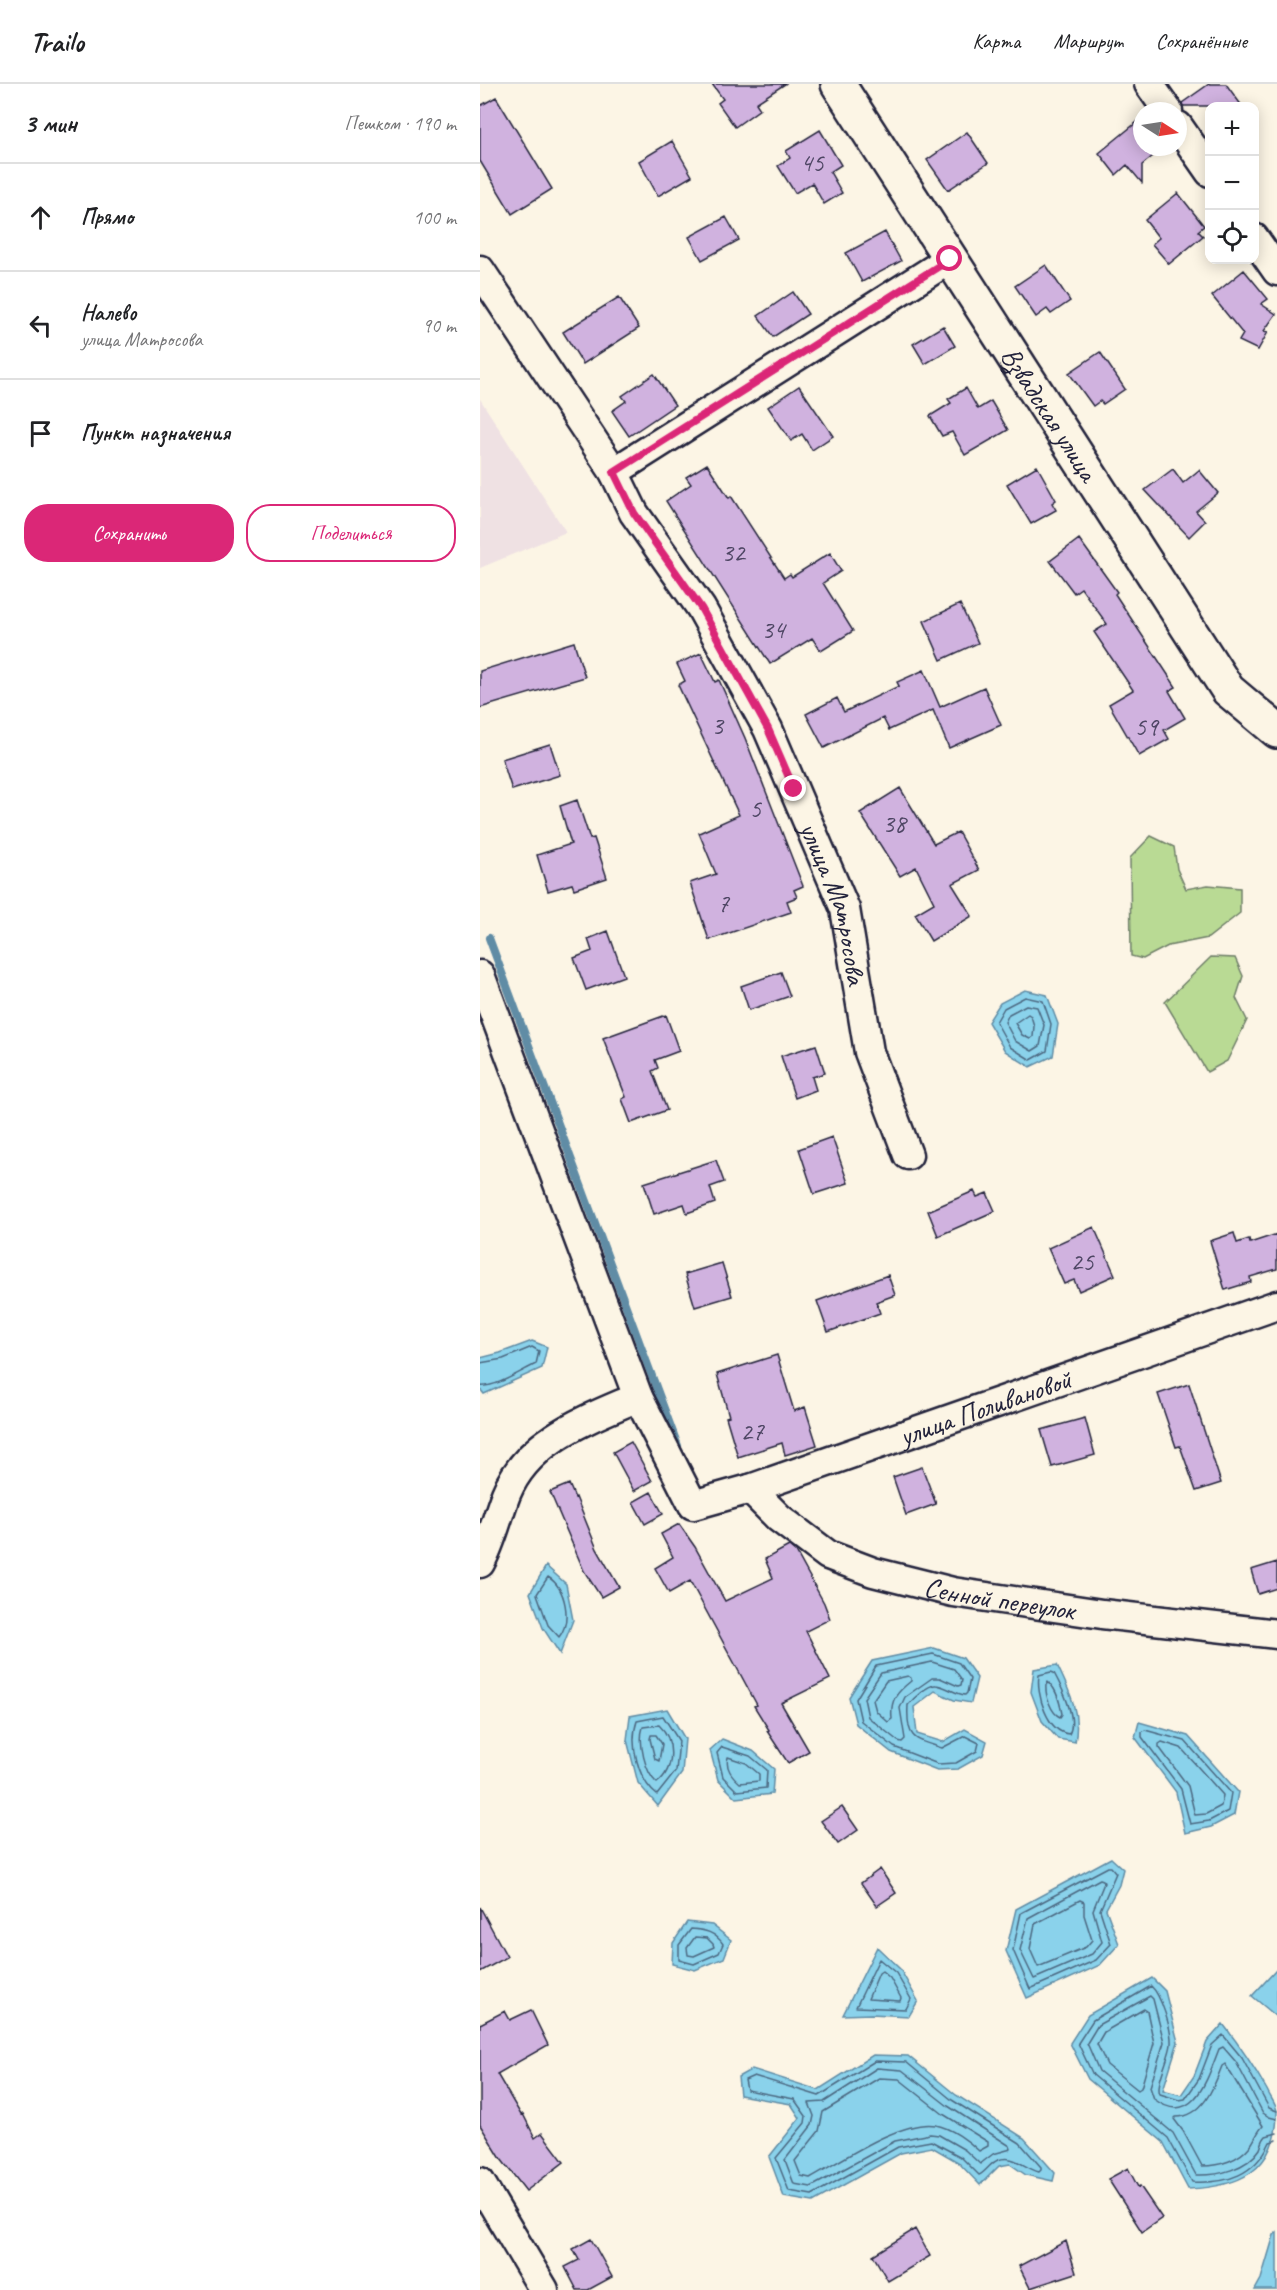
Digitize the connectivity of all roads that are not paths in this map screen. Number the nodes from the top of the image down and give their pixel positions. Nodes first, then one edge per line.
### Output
1 (838, 84) edge
2 (1149, 84) edge
3 (1162, 102) edge
4 (1187, 139) edge
5 (1205, 166) edge
6 (1259, 245) edge
7 (950, 259) junction
8 (480, 270) edge
9 (1277, 271) edge
10 (614, 472) junction
11 (1277, 731) edge
12 (480, 975) edge
13 (908, 1155) dead end
14 (1277, 1305) edge
15 (638, 1397) junction
16 (750, 1489) junction
17 (480, 1563) edge
18 (1277, 1634) edge
19 (480, 2182) edge
20 (544, 2290) edge

1 - 7 street, Взвадская улица
2 - 3 street
4 - 5 street
6 - 9 street
7 - 10 street
7 - 11 street, Взвадская улица
8 - 10 street, улица Матросова
10 - 13 street, улица Матросова
12 - 15 street
14 - 16 street, улица Поливановой
15 - 16 street, улица Поливановой
15 - 17 street
16 - 18 street, Сенной переулок
19 - 20 street

